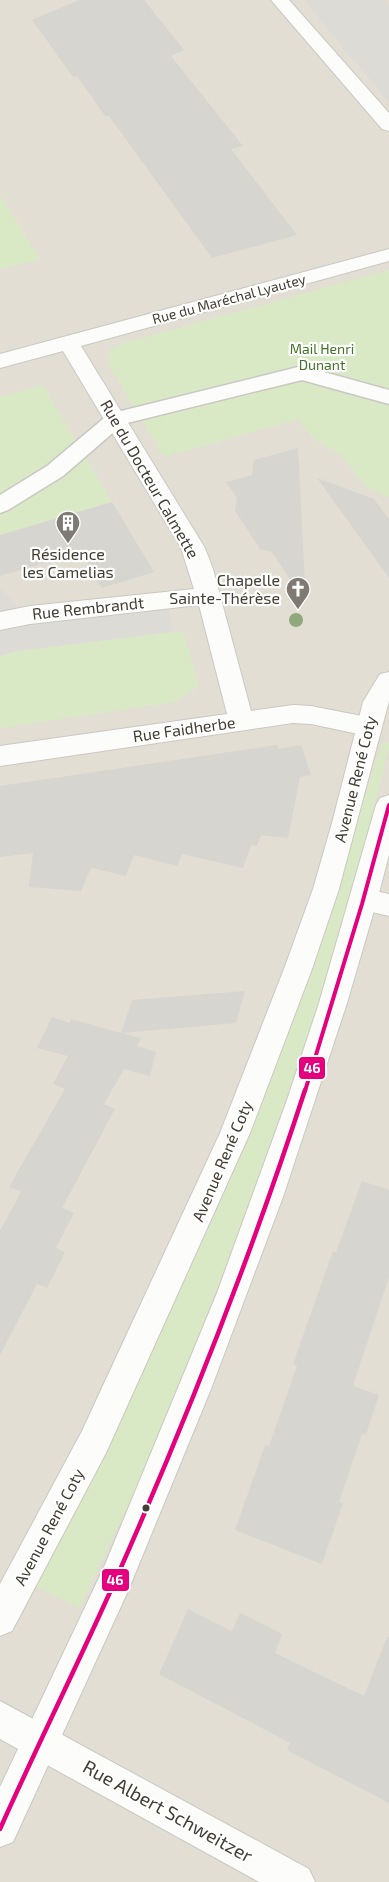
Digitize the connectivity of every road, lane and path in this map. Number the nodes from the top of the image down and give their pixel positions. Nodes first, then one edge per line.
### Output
1 (280, 0) edge
2 (389, 125) edge
3 (389, 255) edge
4 (69, 342) junction
5 (0, 361) edge
6 (389, 397) edge
7 (116, 419) junction
8 (0, 505) edge
9 (207, 596) junction
10 (0, 621) edge
11 (389, 681) edge
12 (241, 721) junction
13 (368, 726) junction
14 (0, 756) edge
15 (389, 805) edge
16 (377, 903) edge
17 (0, 1619) edge
18 (0, 1719) edge
19 (40, 1739) junction
20 (0, 1829) edge
21 (296, 1882) edge

1 - 2 street
3 - 4 street, Rue du Maréchal Lyautey
4 - 5 street
4 - 7 street, Rue du Docteur Calmette
6 - 7 street
7 - 8 street
7 - 9 street, Rue du Docteur Calmette
9 - 10 street, Rue Rembrandt
9 - 12 street, Rue du Docteur Calmette
11 - 13 street, Avenue René Coty
12 - 13 street, Rue Faidherbe
12 - 14 street, Rue Faidherbe
13 - 17 street, Avenue René Coty
15 - 16 street
16 - 19 street
18 - 19 street
19 - 20 street
19 - 21 street, Rue Albert Schweitzer

